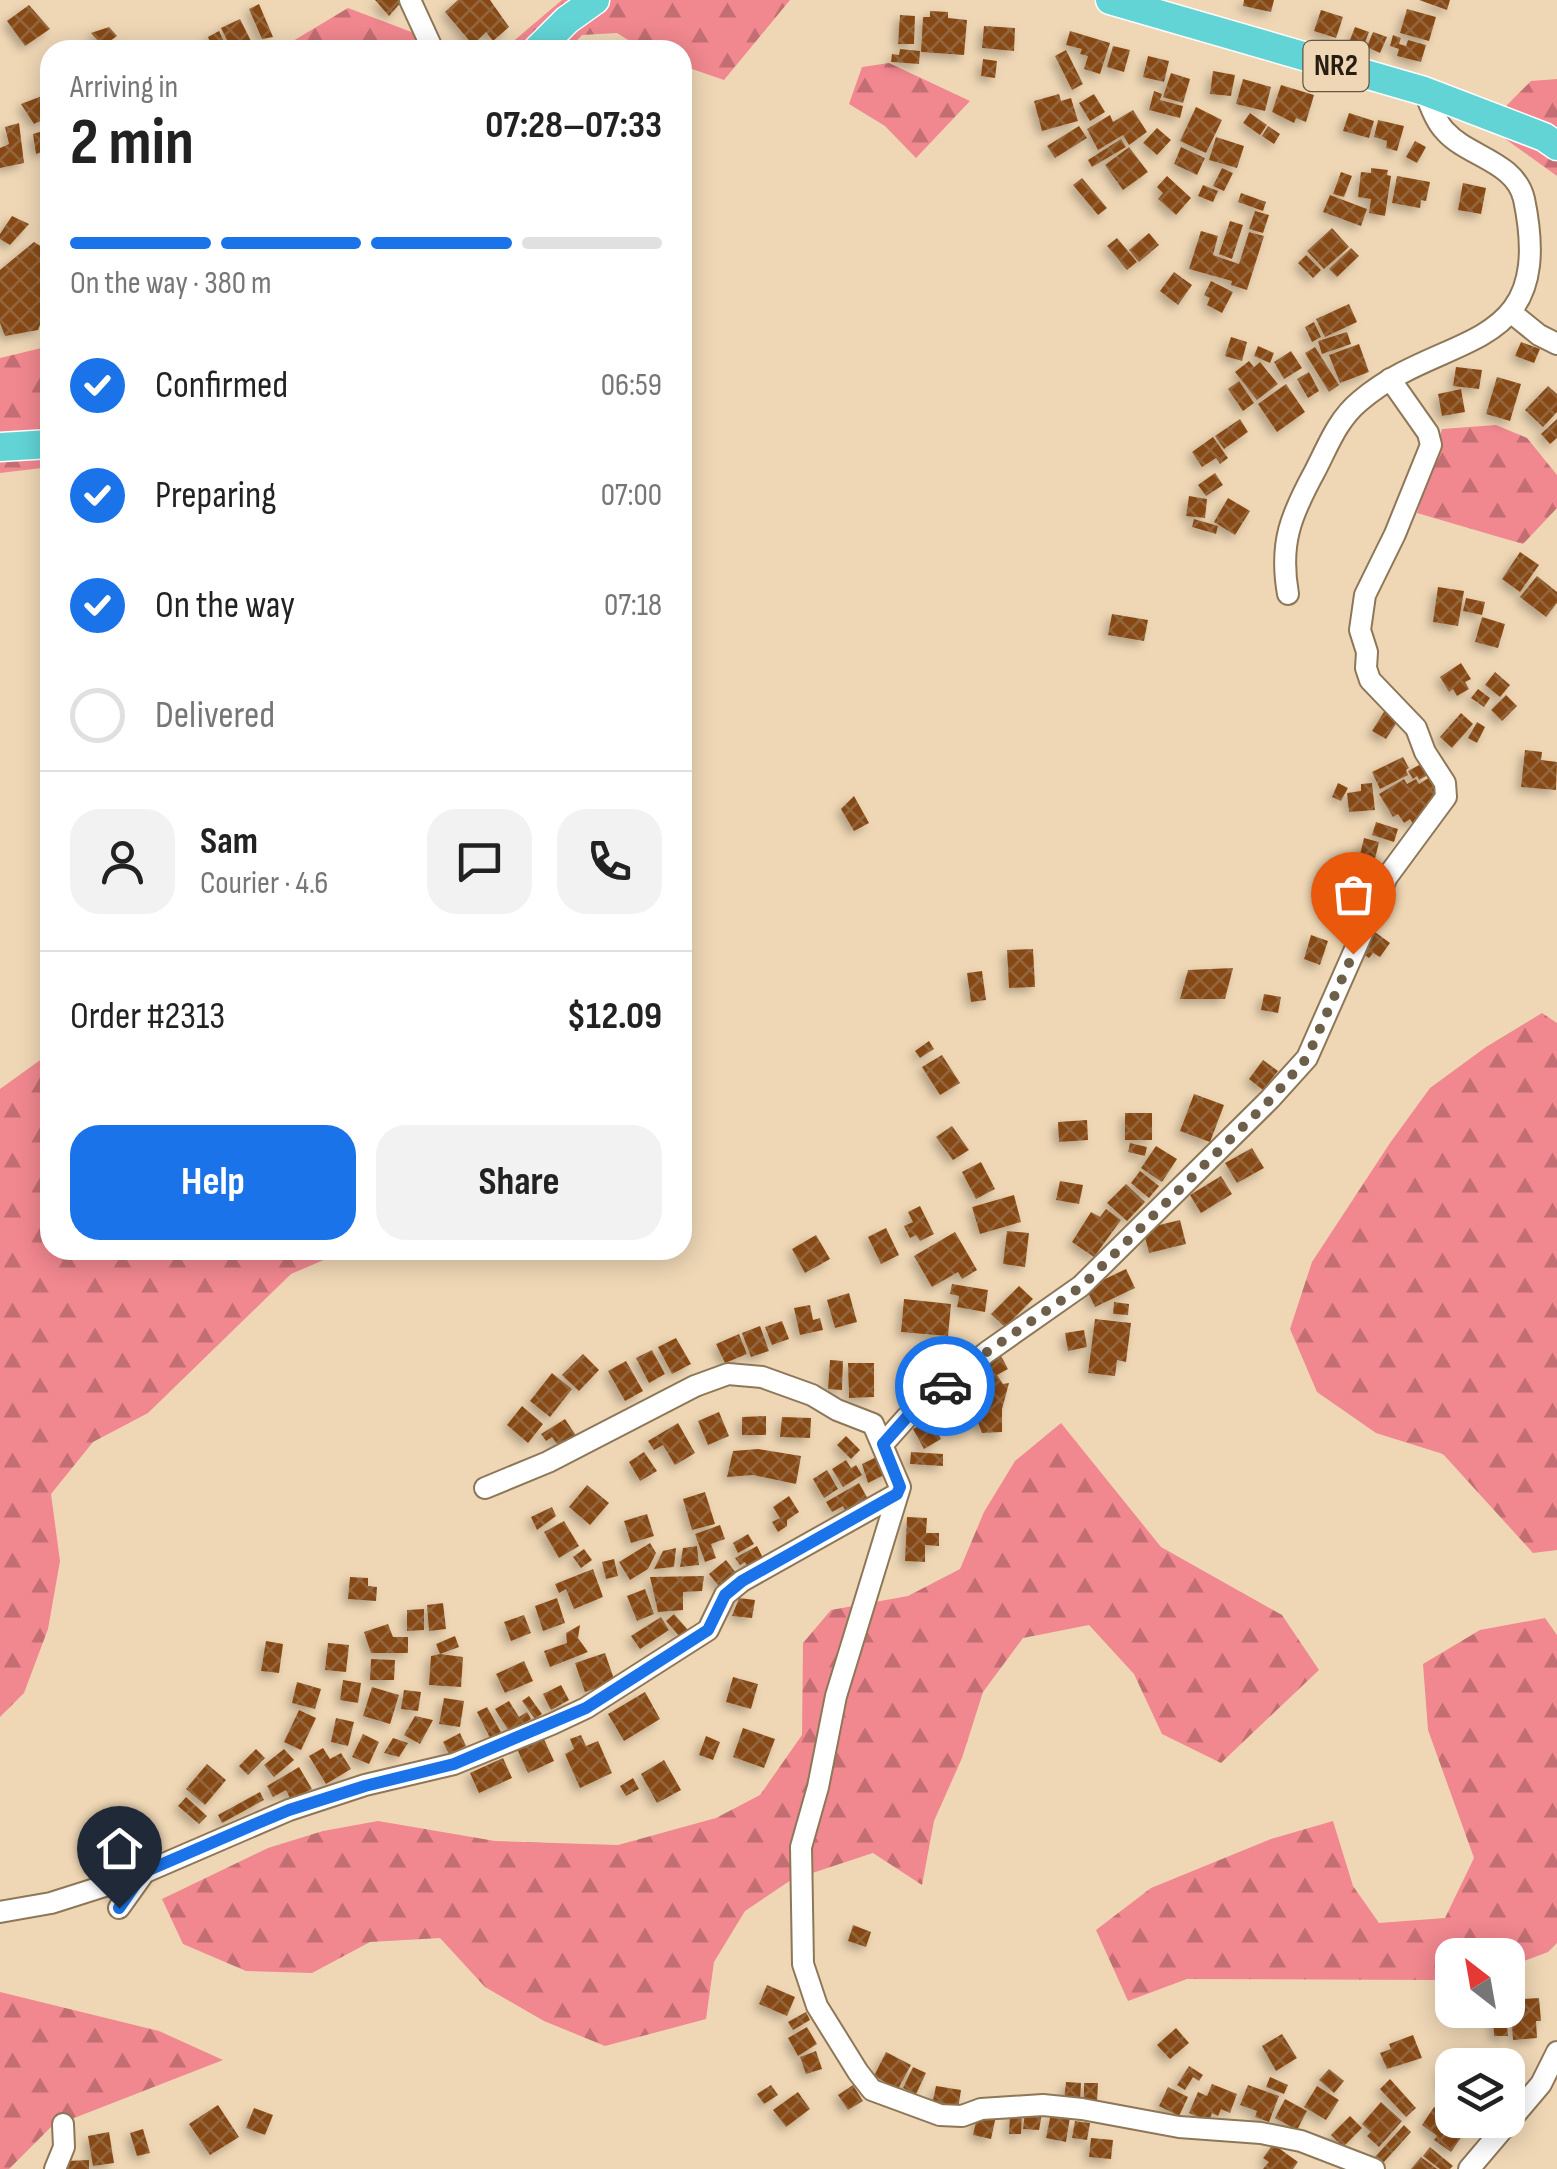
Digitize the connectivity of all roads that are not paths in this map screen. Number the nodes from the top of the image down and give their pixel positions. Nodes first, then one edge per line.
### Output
1 (410, 0) edge
2 (595, 0) edge
3 (1110, 0) edge
4 (429, 40) edge
5 (547, 40) edge
6 (1424, 91) junction
7 (1557, 146) edge
8 (1513, 314) junction
9 (1557, 344) edge
10 (1390, 379) junction
11 (40, 445) edge
12 (0, 447) edge
13 (1288, 594) dead end
14 (883, 1444) junction
15 (484, 1488) dead end
16 (897, 1494) junction
17 (144, 1872) junction
18 (119, 1908) dead end
19 (0, 1912) edge
20 (1557, 2052) edge
21 (63, 2124) dead end
22 (55, 2169) edge
23 (1374, 2169) edge
24 (1469, 2169) edge

1 - 4 street
2 - 5 highway
3 - 6 highway, NR2
6 - 7 highway, NR2
6 - 8 street
8 - 9 street
8 - 10 street
10 - 13 street
10 - 14 street
11 - 12 highway
14 - 15 street
14 - 16 street
16 - 17 street
16 - 23 street
17 - 18 street
17 - 19 street
20 - 24 street
21 - 22 street

